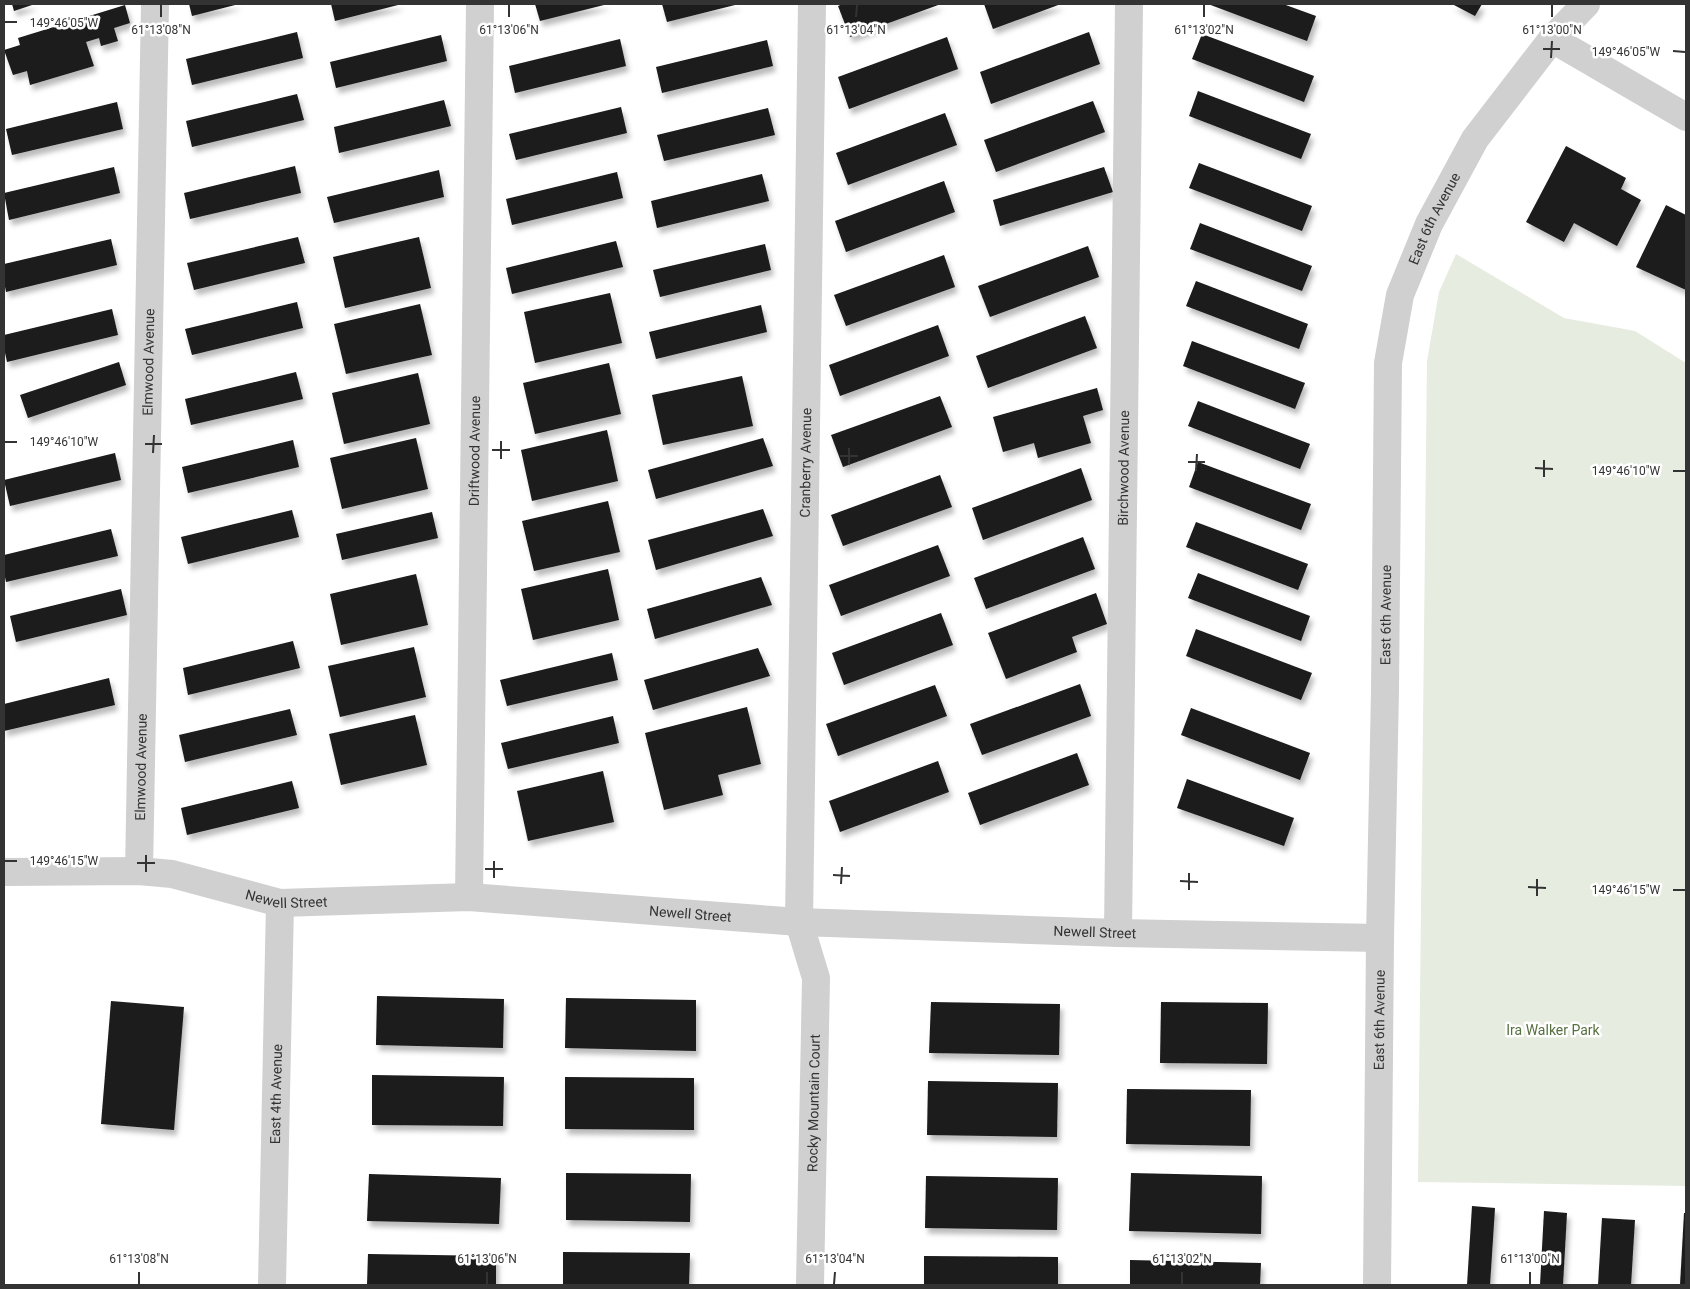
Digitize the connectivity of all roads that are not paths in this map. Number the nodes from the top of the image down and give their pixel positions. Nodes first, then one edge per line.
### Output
1 (155, 4) edge
2 (480, 4) edge
3 (812, 4) edge
4 (1129, 4) edge
5 (1586, 4) edge
6 (1552, 38) junction
7 (1686, 117) edge
8 (139, 871) junction
9 (4, 872) edge
10 (469, 897) junction
11 (280, 903) junction
12 (799, 922) junction
13 (1118, 933) junction
14 (1380, 938) junction
15 (272, 1285) edge
16 (810, 1285) edge
17 (1377, 1285) edge

1 - 8 street, Elmwood Avenue
2 - 10 street, Driftwood Avenue
3 - 12 street, Cranberry Avenue
4 - 13 street, Birchwood Avenue
5 - 6 street, East 6th Avenue
6 - 7 street
6 - 14 street, East 6th Avenue
8 - 9 street, Newell Street
8 - 11 street, Newell Street
10 - 11 street, Newell Street
10 - 12 street, Newell Street
11 - 15 street, East 4th Avenue
12 - 13 street, Newell Street
12 - 16 street, Rocky Mountain Court
13 - 14 street, Newell Street
14 - 17 street, East 6th Avenue

